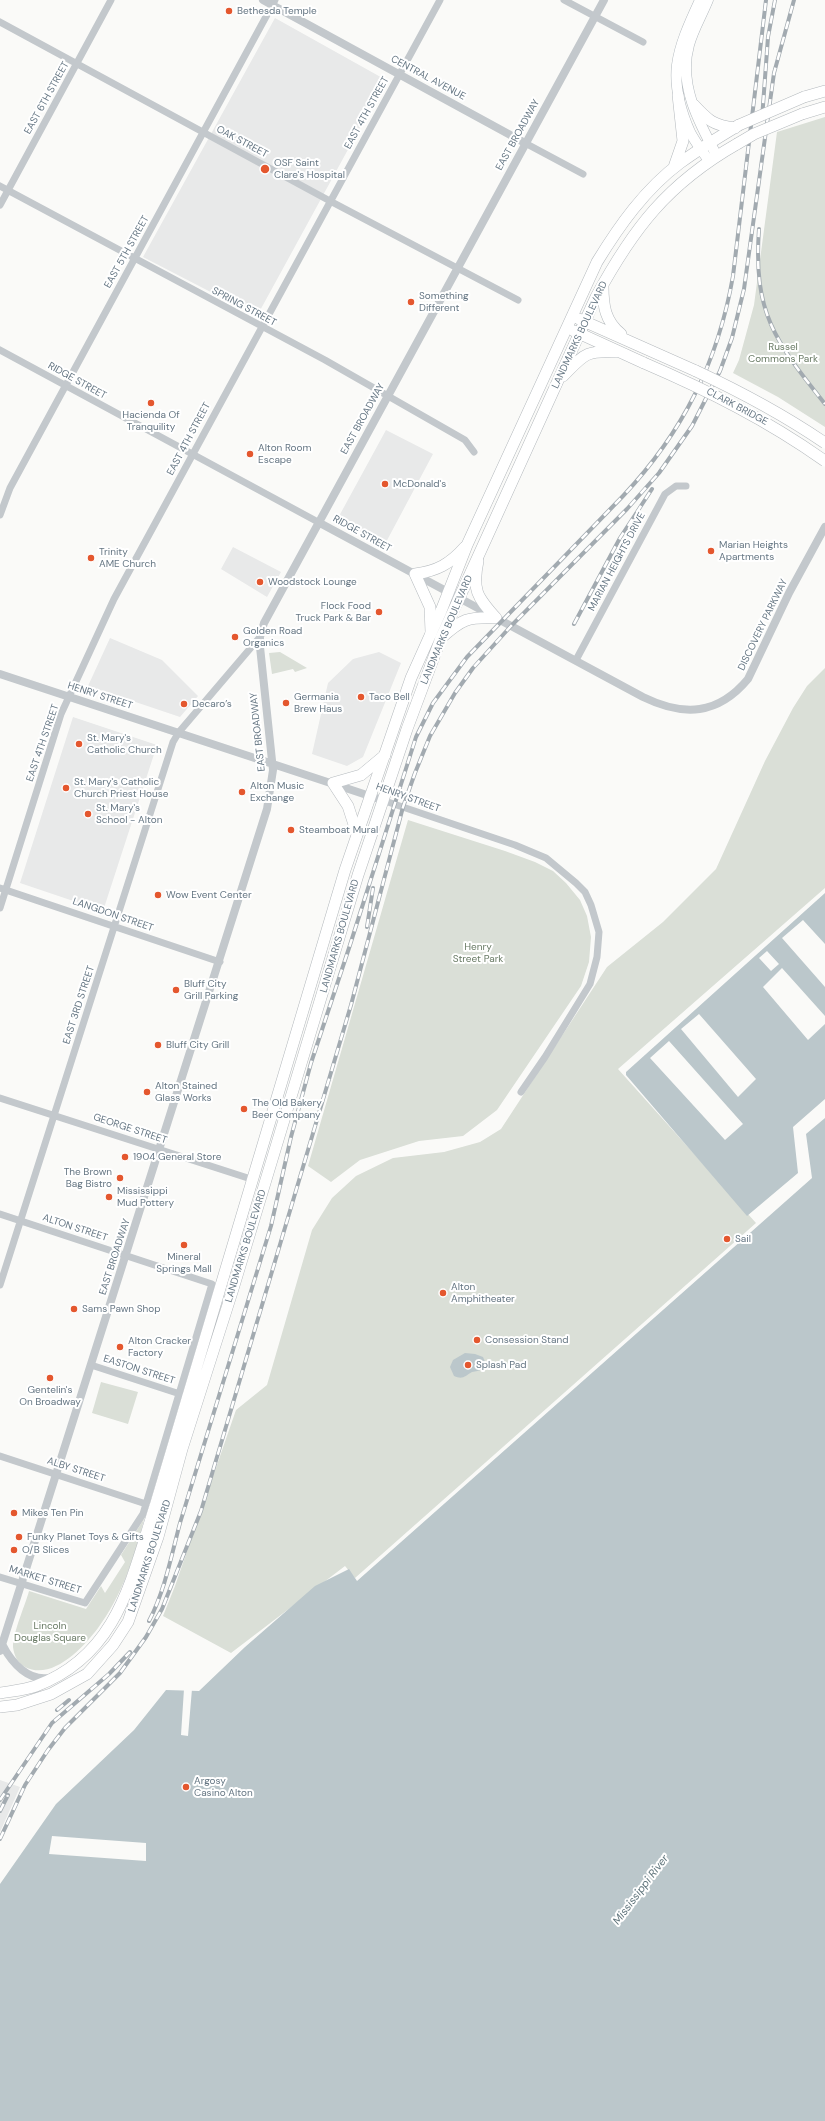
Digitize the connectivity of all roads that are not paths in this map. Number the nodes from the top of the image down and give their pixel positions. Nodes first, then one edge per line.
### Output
1 (111, 0) edge
2 (263, 0) edge
3 (440, 0) edge
4 (564, 0) edge
5 (604, 0) edge
6 (700, 0) edge
7 (708, 0) edge
8 (273, 2) edge
9 (595, 17) junction
10 (0, 22) edge
11 (643, 42) dead end
12 (77, 63) junction
13 (399, 74) junction
14 (825, 91) edge
15 (678, 95) junction
16 (694, 105) junction
17 (825, 106) edge
18 (737, 126) junction
19 (204, 132) junction
20 (525, 143) junction
21 (706, 146) junction
22 (713, 158) junction
23 (674, 168) junction
24 (583, 174) dead end
25 (0, 186) edge
26 (7, 190) junction
27 (330, 201) junction
28 (0, 205) edge
29 (135, 259) junction
30 (457, 268) junction
31 (603, 284) junction
32 (518, 300) dead end
33 (571, 316) junction
34 (585, 322) junction
35 (262, 327) junction
36 (566, 327) junction
37 (580, 333) junction
38 (628, 340) junction
39 (0, 350) edge
40 (625, 352) junction
41 (558, 381) junction
42 (66, 386) junction
43 (387, 396) junction
44 (825, 443) edge
45 (474, 452) dead end
46 (193, 454) junction
47 (825, 461) edge
48 (686, 486) dead end
49 (0, 515) edge
50 (318, 522) junction
51 (825, 527) edge
52 (467, 545) junction
53 (480, 551) junction
54 (415, 574) junction
55 (448, 592) junction
56 (460, 598) junction
57 (496, 618) junction
58 (436, 635) junction
59 (260, 637) junction
60 (576, 660) junction
61 (0, 674) edge
62 (70, 697) junction
63 (721, 702) joint
64 (179, 732) junction
65 (384, 755) junction
66 (273, 764) junction
67 (333, 783) junction
68 (370, 795) junction
69 (382, 800) junction
70 (357, 834) junction
71 (3, 889) edge
72 (0, 908) edge
73 (115, 926) junction
74 (220, 962) junction
75 (521, 1092) dead end
76 (0, 1098) edge
77 (54, 1116) junction
78 (160, 1150) junction
79 (254, 1180) junction
80 (0, 1214) edge
81 (21, 1221) junction
82 (126, 1256) junction
83 (0, 1285) edge
84 (91, 1365) junction
85 (180, 1394) junction
86 (0, 1456) edge
87 (57, 1474) junction
88 (146, 1504) junction
89 (0, 1577) edge
90 (22, 1584) junction
91 (1, 1647) edge
92 (57, 1676) junction
93 (0, 1693) edge
94 (0, 1707) edge

1 - 12 street, EAST 6TH STREET
2 - 8 street, CENTRAL AVENUE
3 - 13 street, EAST 4TH STREET
4 - 9 street
5 - 9 street, EAST BROADWAY
6 - 15 main road
7 - 16 main road
8 - 13 street, CENTRAL AVENUE
8 - 19 street, EAST 5TH STREET
9 - 11 street
9 - 20 street, EAST BROADWAY
10 - 12 street, OAK STREET
12 - 19 street, OAK STREET
12 - 26 street, EAST 6TH STREET
13 - 20 street, CENTRAL AVENUE
13 - 27 street, EAST 4TH STREET
14 - 18 main road, LANDMARKS BOULEVARD, bridge
15 - 21 main road
15 - 23 main road
16 - 18 main road
16 - 21 main road
17 - 22 main road, LANDMARKS BOULEVARD, bridge
18 - 21 main road, LANDMARKS BOULEVARD
19 - 27 street, OAK STREET
19 - 29 street, EAST 5TH STREET
20 - 24 street, CENTRAL AVENUE
20 - 30 street, EAST BROADWAY
21 - 22 main road
21 - 23 main road, LANDMARKS BOULEVARD
22 - 31 main road, LANDMARKS BOULEVARD
23 - 33 main road, LANDMARKS BOULEVARD
25 - 26 street, SPRING STREET
26 - 28 street, EAST 6TH STREET
26 - 29 street, SPRING STREET
27 - 30 street, OAK STREET
27 - 35 street, EAST 4TH STREET
29 - 35 street, SPRING STREET
29 - 42 street, EAST 5TH STREET
30 - 32 street, OAK STREET
30 - 43 street, EAST BROADWAY
31 - 34 main road, LANDMARKS BOULEVARD
31 - 38 main road
33 - 34 main road
33 - 36 main road, LANDMARKS BOULEVARD
34 - 37 main road, LANDMARKS BOULEVARD
34 - 38 main road
35 - 43 street, SPRING STREET
35 - 46 street, EAST 4TH STREET
36 - 37 main road, CLARK BRIDGE
36 - 52 main road, LANDMARKS BOULEVARD
37 - 40 main road, CLARK BRIDGE
37 - 41 main road, LANDMARKS BOULEVARD
38 - 44 main road, CLARK BRIDGE, bridge
39 - 42 street, RIDGE STREET
40 - 41 main road
40 - 47 main road, CLARK BRIDGE, bridge
41 - 53 main road, LANDMARKS BOULEVARD
42 - 46 street, RIDGE STREET
42 - 49 street, EAST 5TH STREET
43 - 45 street, SPRING STREET
43 - 50 street, EAST BROADWAY
46 - 50 street, RIDGE STREET
46 - 62 street, EAST 4TH STREET
48 - 60 street, MARIAN HEIGHTS DRIVE
50 - 54 street, RIDGE STREET
50 - 59 street, EAST BROADWAY
51 - 63 street, DISCOVERY PARKWAY
52 - 54 main road
52 - 55 main road, LANDMARKS BOULEVARD
53 - 56 main road, LANDMARKS BOULEVARD
53 - 57 main road
54 - 55 street, RIDGE STREET
54 - 58 main road
55 - 56 street, RIDGE STREET
55 - 58 main road, LANDMARKS BOULEVARD
56 - 57 street, RIDGE STREET
56 - 58 main road, LANDMARKS BOULEVARD
57 - 58 main road
57 - 60 street, RIDGE STREET
58 - 65 main road, LANDMARKS BOULEVARD
58 - 69 main road, LANDMARKS BOULEVARD
59 - 64 street, EAST 3RD STREET
59 - 66 street, EAST BROADWAY
60 - 63 street, RIDGE STREET
61 - 62 street, HENRY STREET
62 - 64 street, HENRY STREET
62 - 71 street, EAST 4TH STREET
64 - 66 street, HENRY STREET
64 - 73 street, EAST 3RD STREET
65 - 67 main road
65 - 68 main road, LANDMARKS BOULEVARD
66 - 67 street, HENRY STREET
66 - 74 street, EAST BROADWAY
67 - 68 street, HENRY STREET
67 - 70 main road
68 - 69 street, HENRY STREET
68 - 70 main road, LANDMARKS BOULEVARD
69 - 75 street, HENRY STREET
69 - 94 main road, LANDMARKS BOULEVARD
70 - 79 main road, LANDMARKS BOULEVARD
71 - 72 street, EAST 4TH STREET
71 - 73 street, LANGDON STREET
73 - 74 street, LANGDON STREET
73 - 77 street, EAST 3RD STREET
74 - 78 street, EAST BROADWAY
76 - 77 street, GEORGE STREET
77 - 78 street, GEORGE STREET
77 - 81 street, EAST 3RD STREET
78 - 79 street, GEORGE STREET
78 - 82 street, EAST BROADWAY
79 - 92 main road, LANDMARKS BOULEVARD
80 - 81 street, ALTON STREET
81 - 82 street, ALTON STREET
81 - 83 street, EAST 3RD STREET
82 - 84 street, EAST BROADWAY
82 - 85 street, ALTON STREET
84 - 85 street, EASTON STREET
84 - 87 street, EAST BROADWAY
85 - 88 street
86 - 87 street, ALBY STREET
87 - 88 street, ALBY STREET
87 - 90 street, EAST BROADWAY
88 - 90 street, MARKET STREET
89 - 90 street, MARKET STREET
90 - 91 street, EAST BROADWAY
91 - 92 street
92 - 93 main road, LANDMARKS BOULEVARD

